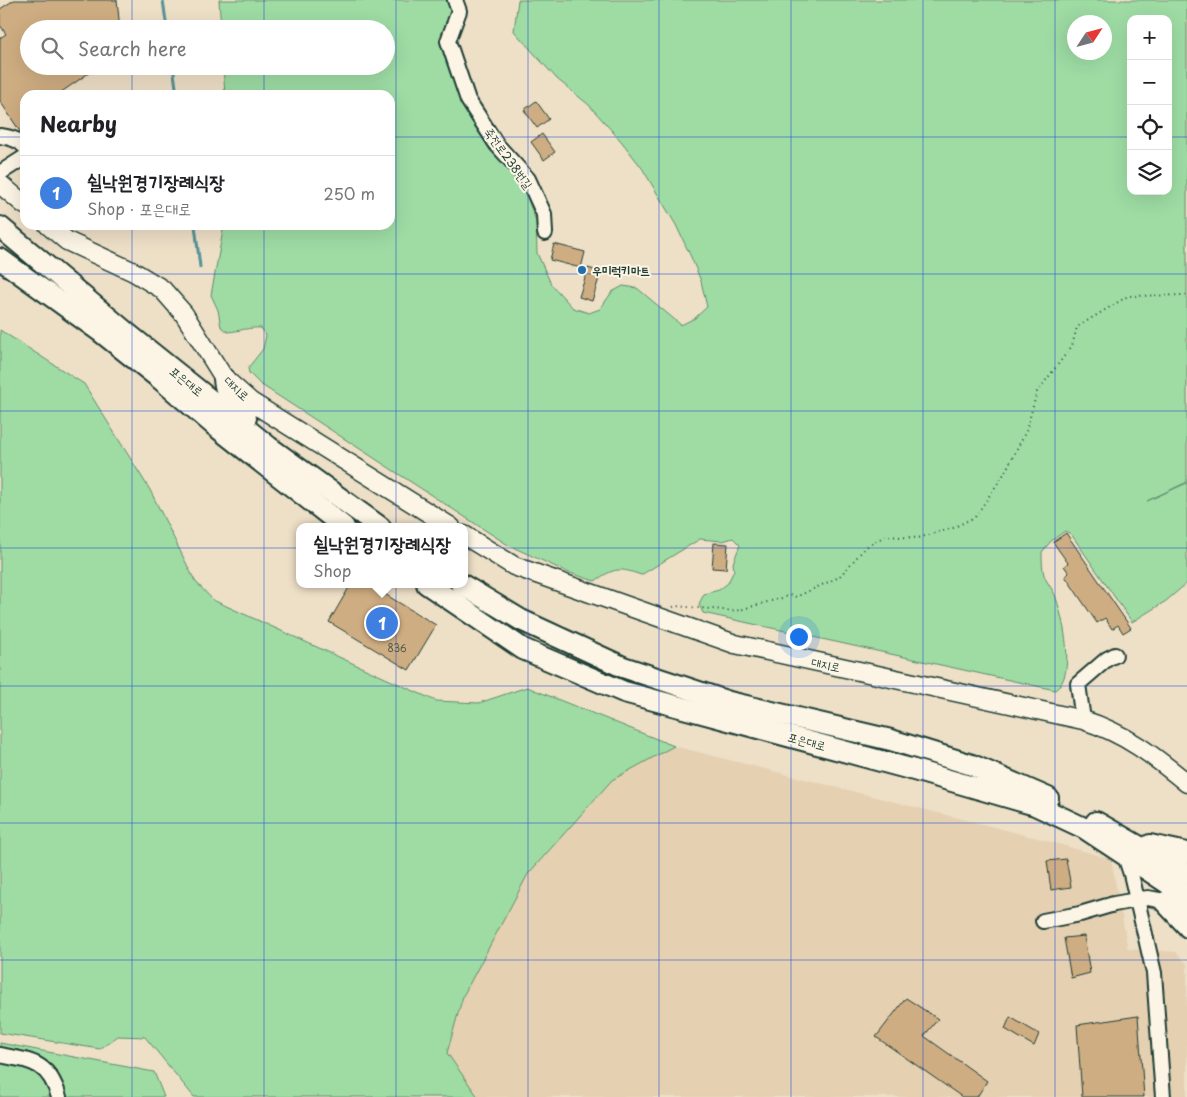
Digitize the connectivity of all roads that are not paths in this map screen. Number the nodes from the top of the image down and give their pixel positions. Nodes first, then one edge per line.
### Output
1 (455, 0) edge
2 (0, 136) edge
3 (20, 141) edge
4 (20, 160) edge
5 (0, 173) edge
6 (0, 184) edge
7 (20, 201) edge
8 (0, 227) edge
9 (54, 230) edge
10 (545, 233) dead end
11 (0, 259) edge
12 (0, 275) edge
13 (159, 378) junction
14 (224, 378) junction
15 (269, 447) junction
16 (339, 523) edge
17 (374, 523) edge
18 (445, 523) edge
19 (468, 537) edge
20 (433, 588) edge
21 (468, 588) edge
22 (1115, 655) dead end
23 (1083, 720) junction
24 (1187, 783) edge
25 (1128, 848) junction
26 (1185, 850) edge
27 (1187, 874) edge
28 (1187, 896) edge
29 (1137, 900) junction
30 (1187, 913) edge
31 (1043, 922) dead end
32 (1187, 930) edge
33 (0, 1055) edge
34 (59, 1097) edge
35 (1163, 1097) edge

1 - 10 street, 죽전로238번길
2 - 3 street
4 - 5 street
6 - 7 main road
8 - 15 highway, 포은대로
9 - 14 main road, 대지로
11 - 13 highway, 포은대로
12 - 13 highway
13 - 16 highway, 포은대로
14 - 15 highway
14 - 18 main road, 대지로
15 - 17 highway, 포은대로
19 - 23 main road, 대지로
20 - 25 highway, 포은대로
21 - 25 highway, 포은대로
22 - 23 street
23 - 24 main road, 대지로
25 - 26 highway
25 - 27 highway, 포은대로
25 - 28 highway, 포은대로
25 - 29 street
25 - 30 highway
29 - 30 street
29 - 31 street
29 - 32 street
29 - 35 street
33 - 34 street

